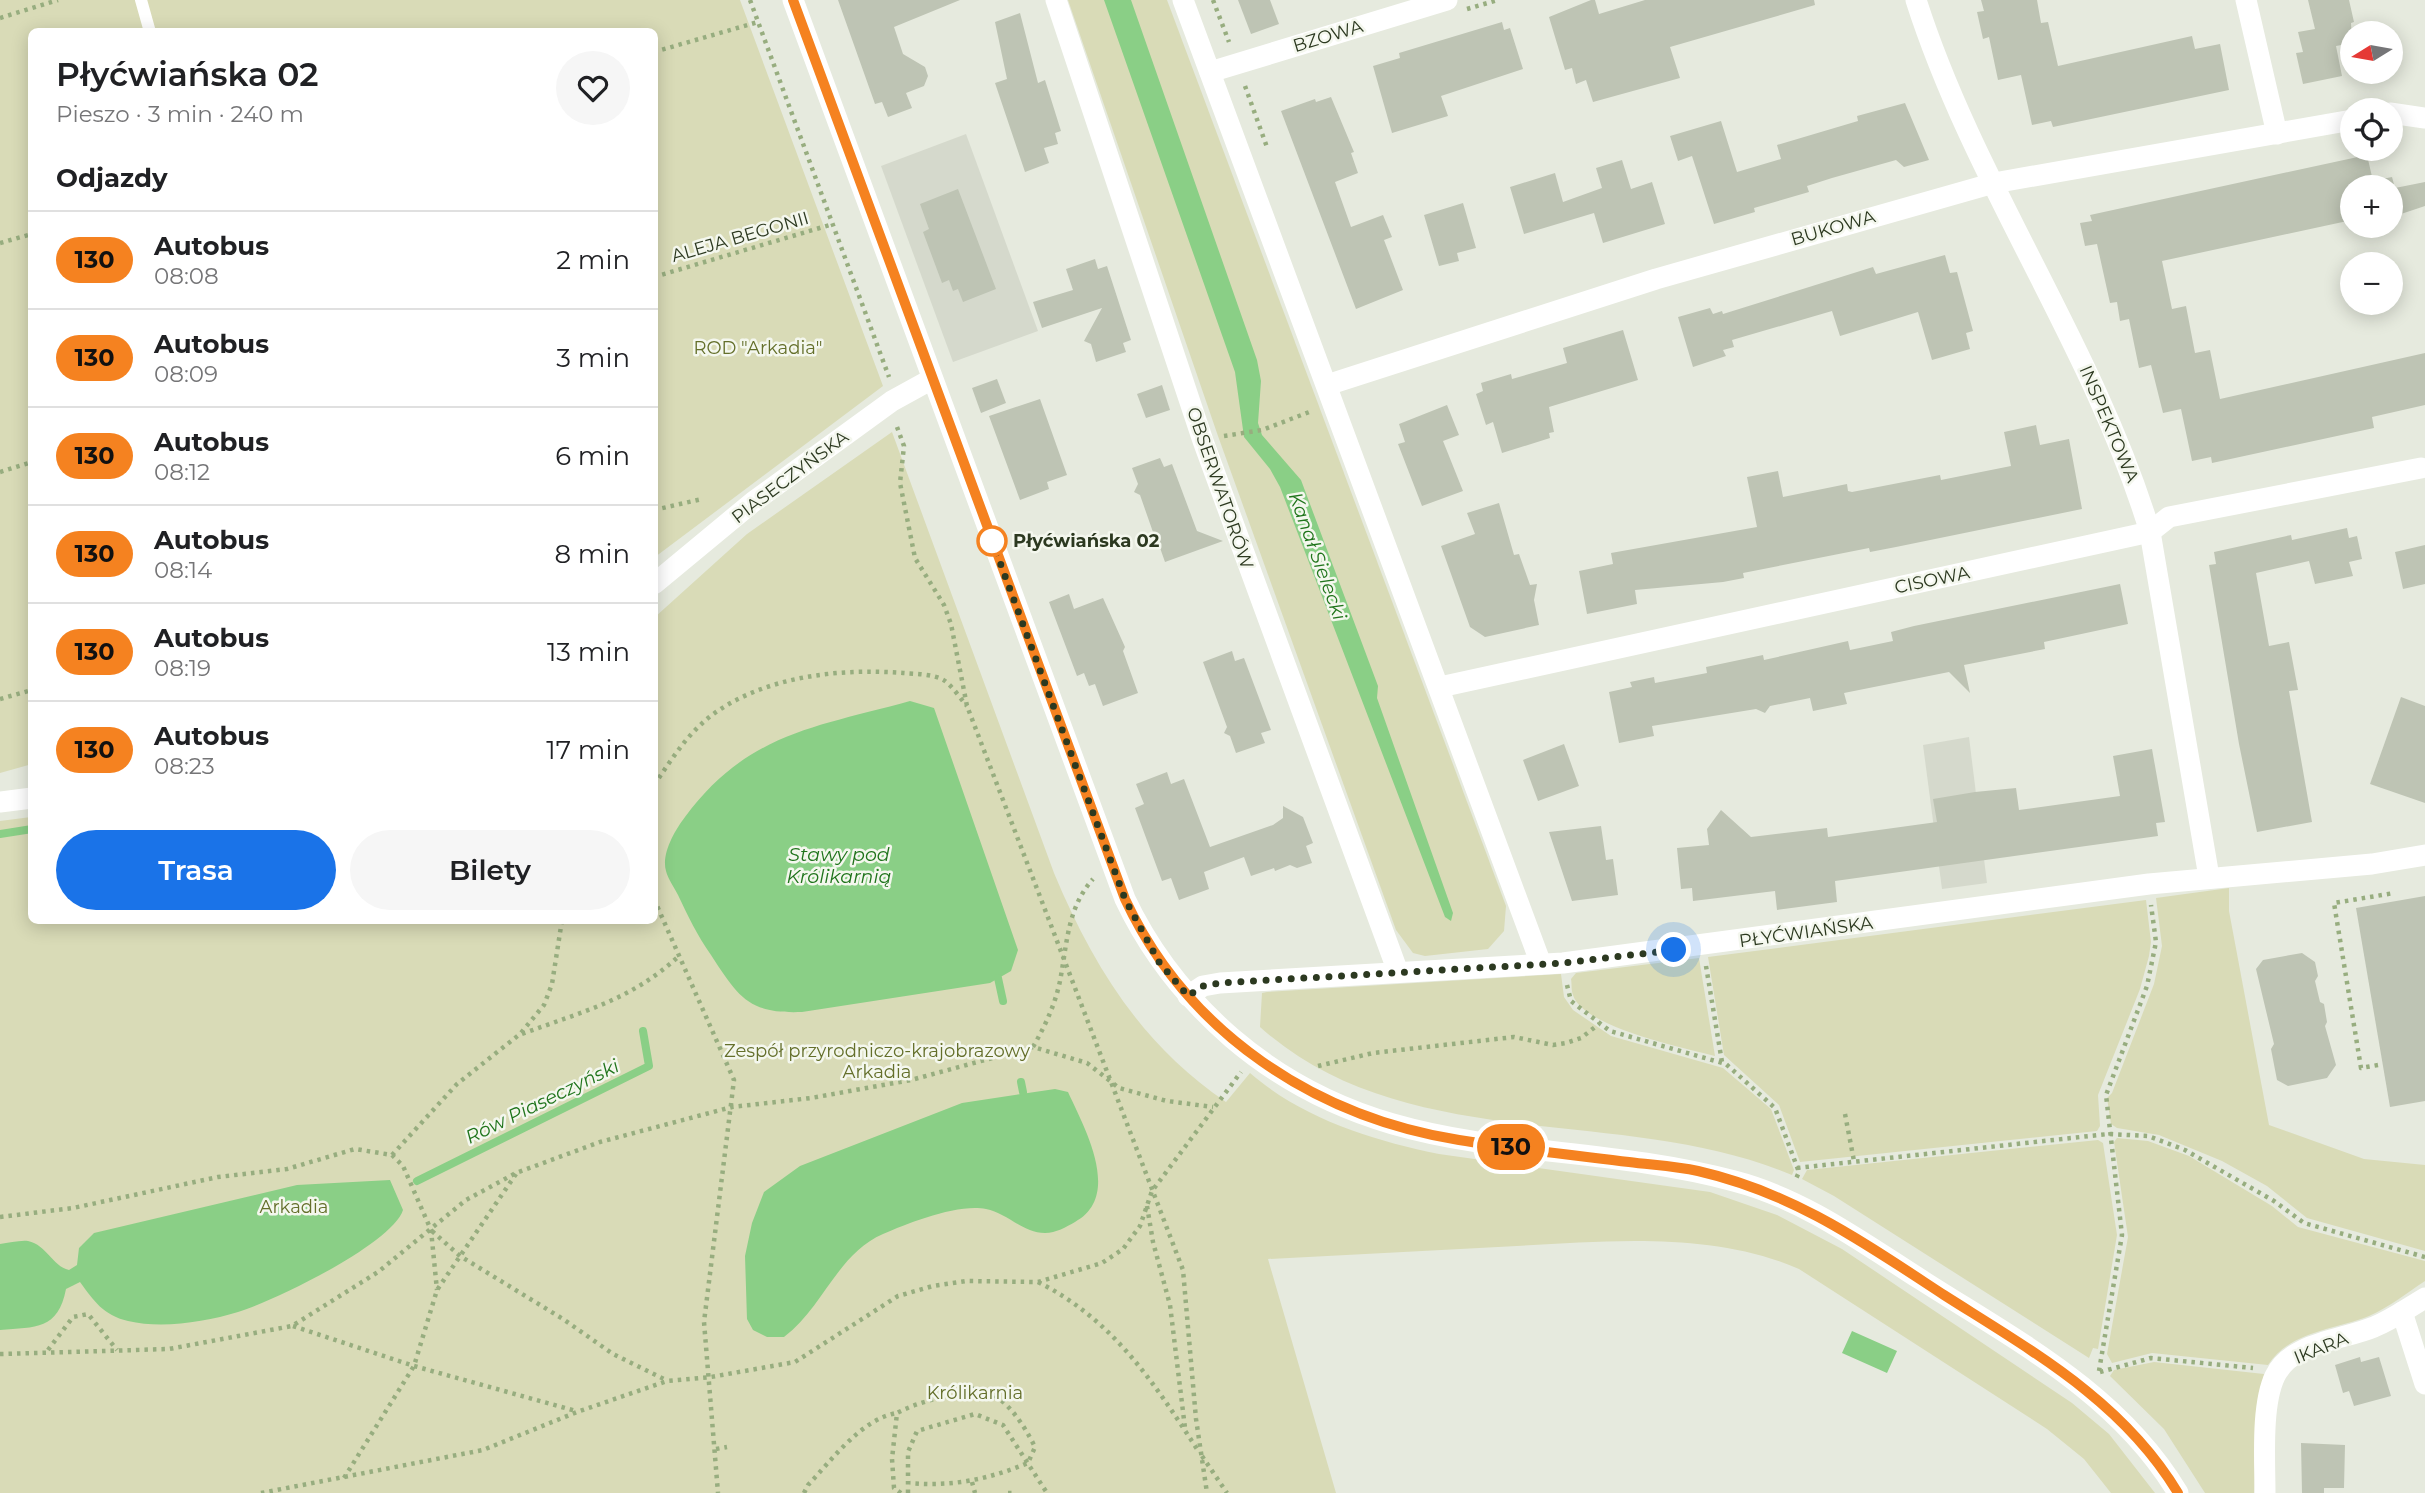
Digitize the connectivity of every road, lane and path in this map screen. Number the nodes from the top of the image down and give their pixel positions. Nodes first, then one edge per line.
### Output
1 (58, 0) edge
2 (141, 0) edge
3 (751, 0) edge
4 (793, 0) edge
5 (1056, 0) edge
6 (1183, 0) edge
7 (1213, 0) edge
8 (1447, 0) edge
9 (1916, 0) edge
10 (2246, 0) edge
11 (0, 18) edge
12 (758, 22) junction
13 (149, 28) edge
14 (658, 50) edge
15 (1232, 50) dead end
16 (1210, 72) junction
17 (2403, 115) edge
18 (2425, 118) edge
19 (2340, 122) edge
20 (2277, 134) junction
21 (1994, 183) junction
22 (833, 224) junction
23 (28, 235) edge
24 (0, 243) edge
25 (658, 275) edge
26 (932, 379) junction
27 (1330, 394) junction
28 (892, 401) junction
29 (1243, 432) dead end
30 (28, 463) edge
31 (2421, 468) dead end
32 (0, 472) edge
33 (702, 499) dead end
34 (658, 509) edge
35 (2150, 532) junction
36 (658, 581) edge
37 (1440, 687) junction
38 (28, 691) edge
39 (0, 699) edge
40 (967, 706) junction
41 (658, 779) edge
42 (28, 798) edge
43 (0, 802) edge
44 (2425, 855) edge
45 (1097, 875) dead end
46 (2209, 877) junction
47 (2149, 884) junction
48 (2394, 893) dead end
49 (658, 908) edge
50 (561, 924) edge
51 (679, 956) junction
52 (1704, 957) dead end
53 (1062, 958) junction
54 (1541, 964) junction
55 (1398, 972) junction
56 (1567, 983) dead end
57 (1188, 996) junction
58 (1599, 1024) junction
59 (520, 1034) junction
60 (1033, 1047) junction
61 (1722, 1062) junction
62 (2378, 1065) dead end
63 (1244, 1069) dead end
64 (1311, 1069) dead end
65 (1109, 1081) junction
66 (732, 1107) junction
67 (1213, 1107) junction
68 (1845, 1114) dead end
69 (2108, 1134) junction
70 (392, 1155) junction
71 (1854, 1161) junction
72 (1797, 1168) junction
73 (516, 1173) junction
74 (1797, 1177) dead end
75 (1152, 1191) junction
76 (1147, 1205) junction
77 (0, 1217) edge
78 (431, 1230) junction
79 (460, 1256) junction
80 (2425, 1257) edge
81 (1038, 1282) junction
82 (436, 1290) junction
83 (2425, 1298) edge
84 (2402, 1312) junction
85 (292, 1326) junction
86 (48, 1350) junction
87 (118, 1351) junction
88 (0, 1354) edge
89 (414, 1366) junction
90 (2266, 1370) dead end
91 (711, 1377) junction
92 (667, 1381) junction
93 (2425, 1384) edge
94 (577, 1412) junction
95 (897, 1413) junction
96 (1185, 1430) junction
97 (727, 1447) dead end
98 (716, 1449) junction
99 (1200, 1452) junction
100 (1028, 1463) junction
101 (344, 1478) junction
102 (972, 1482) junction
103 (910, 1483) junction
104 (261, 1493) edge
105 (718, 1493) edge
106 (804, 1493) edge
107 (901, 1493) edge
108 (908, 1493) edge
109 (975, 1493) edge
110 (1047, 1493) edge
111 (1207, 1493) edge
112 (1227, 1493) edge
113 (2178, 1493) edge
114 (2265, 1493) edge

1 - 11 path
2 - 13 lane
3 - 12 path
4 - 26 street
5 - 55 street, OBSERWATORÓW
6 - 16 street
7 - 15 path
8 - 16 street, BZOWA
9 - 21 street, INSPEKTOWA
10 - 20 street
12 - 14 path
12 - 22 path
16 - 27 street
17 - 18 street
19 - 20 street, BUKOWA
20 - 21 street, BUKOWA
21 - 27 street, BUKOWA
21 - 35 street, INSPEKTOWA
22 - 25 path, ALEJA BEGONII
22 - 28 path
23 - 24 path
26 - 28 street, PIASECZYŃSKA
26 - 57 street
27 - 29 path
27 - 37 street
28 - 36 street, PIASECZYŃSKA
28 - 40 path
30 - 32 path
31 - 35 street, CISOWA
33 - 34 path
35 - 37 street, CISOWA
35 - 46 street, INSPEKTOWA
37 - 54 street
38 - 39 path
40 - 41 path
40 - 53 path
42 - 43 street
44 - 46 street, PŁYĆWIAŃSKA
45 - 53 path
46 - 47 street, PŁYĆWIAŃSKA
47 - 54 street, PŁYĆWIAŃSKA
47 - 69 path
48 - 62 path
49 - 51 path
50 - 59 path
51 - 59 path
51 - 66 path
52 - 61 path
53 - 60 path
53 - 65 path
54 - 55 street, PŁYĆWIAŃSKA
55 - 57 street, PŁYĆWIAŃSKA
56 - 58 path
57 - 113 street
58 - 61 path
58 - 64 path
59 - 70 path
60 - 65 path
60 - 66 path
61 - 72 path
63 - 67 path
65 - 67 path
65 - 75 path
66 - 73 path
66 - 91 path
67 - 75 path
68 - 71 path
69 - 71 path
69 - 80 path
69 - 90 path
70 - 77 path
70 - 78 path
71 - 72 path
72 - 74 path
73 - 78 path
73 - 79 path
75 - 76 path
75 - 99 path
76 - 81 path
76 - 96 path
78 - 79 path
78 - 82 path
78 - 85 path
79 - 82 path
79 - 92 path
81 - 91 path
81 - 96 path
82 - 89 path
83 - 84 street, IKARA
84 - 93 street
84 - 114 street, IKARA
85 - 87 path
85 - 89 path
86 - 87 path
86 - 87 path
86 - 88 path
89 - 94 path
89 - 101 path
91 - 92 path
91 - 98 path
92 - 94 path
94 - 101 path
95 - 100 path
95 - 106 path
95 - 107 path
96 - 99 path
97 - 98 path
98 - 105 path
99 - 111 path
99 - 112 path
100 - 102 path
100 - 103 path
100 - 110 path
101 - 104 path
102 - 103 path
102 - 109 path
103 - 108 path

